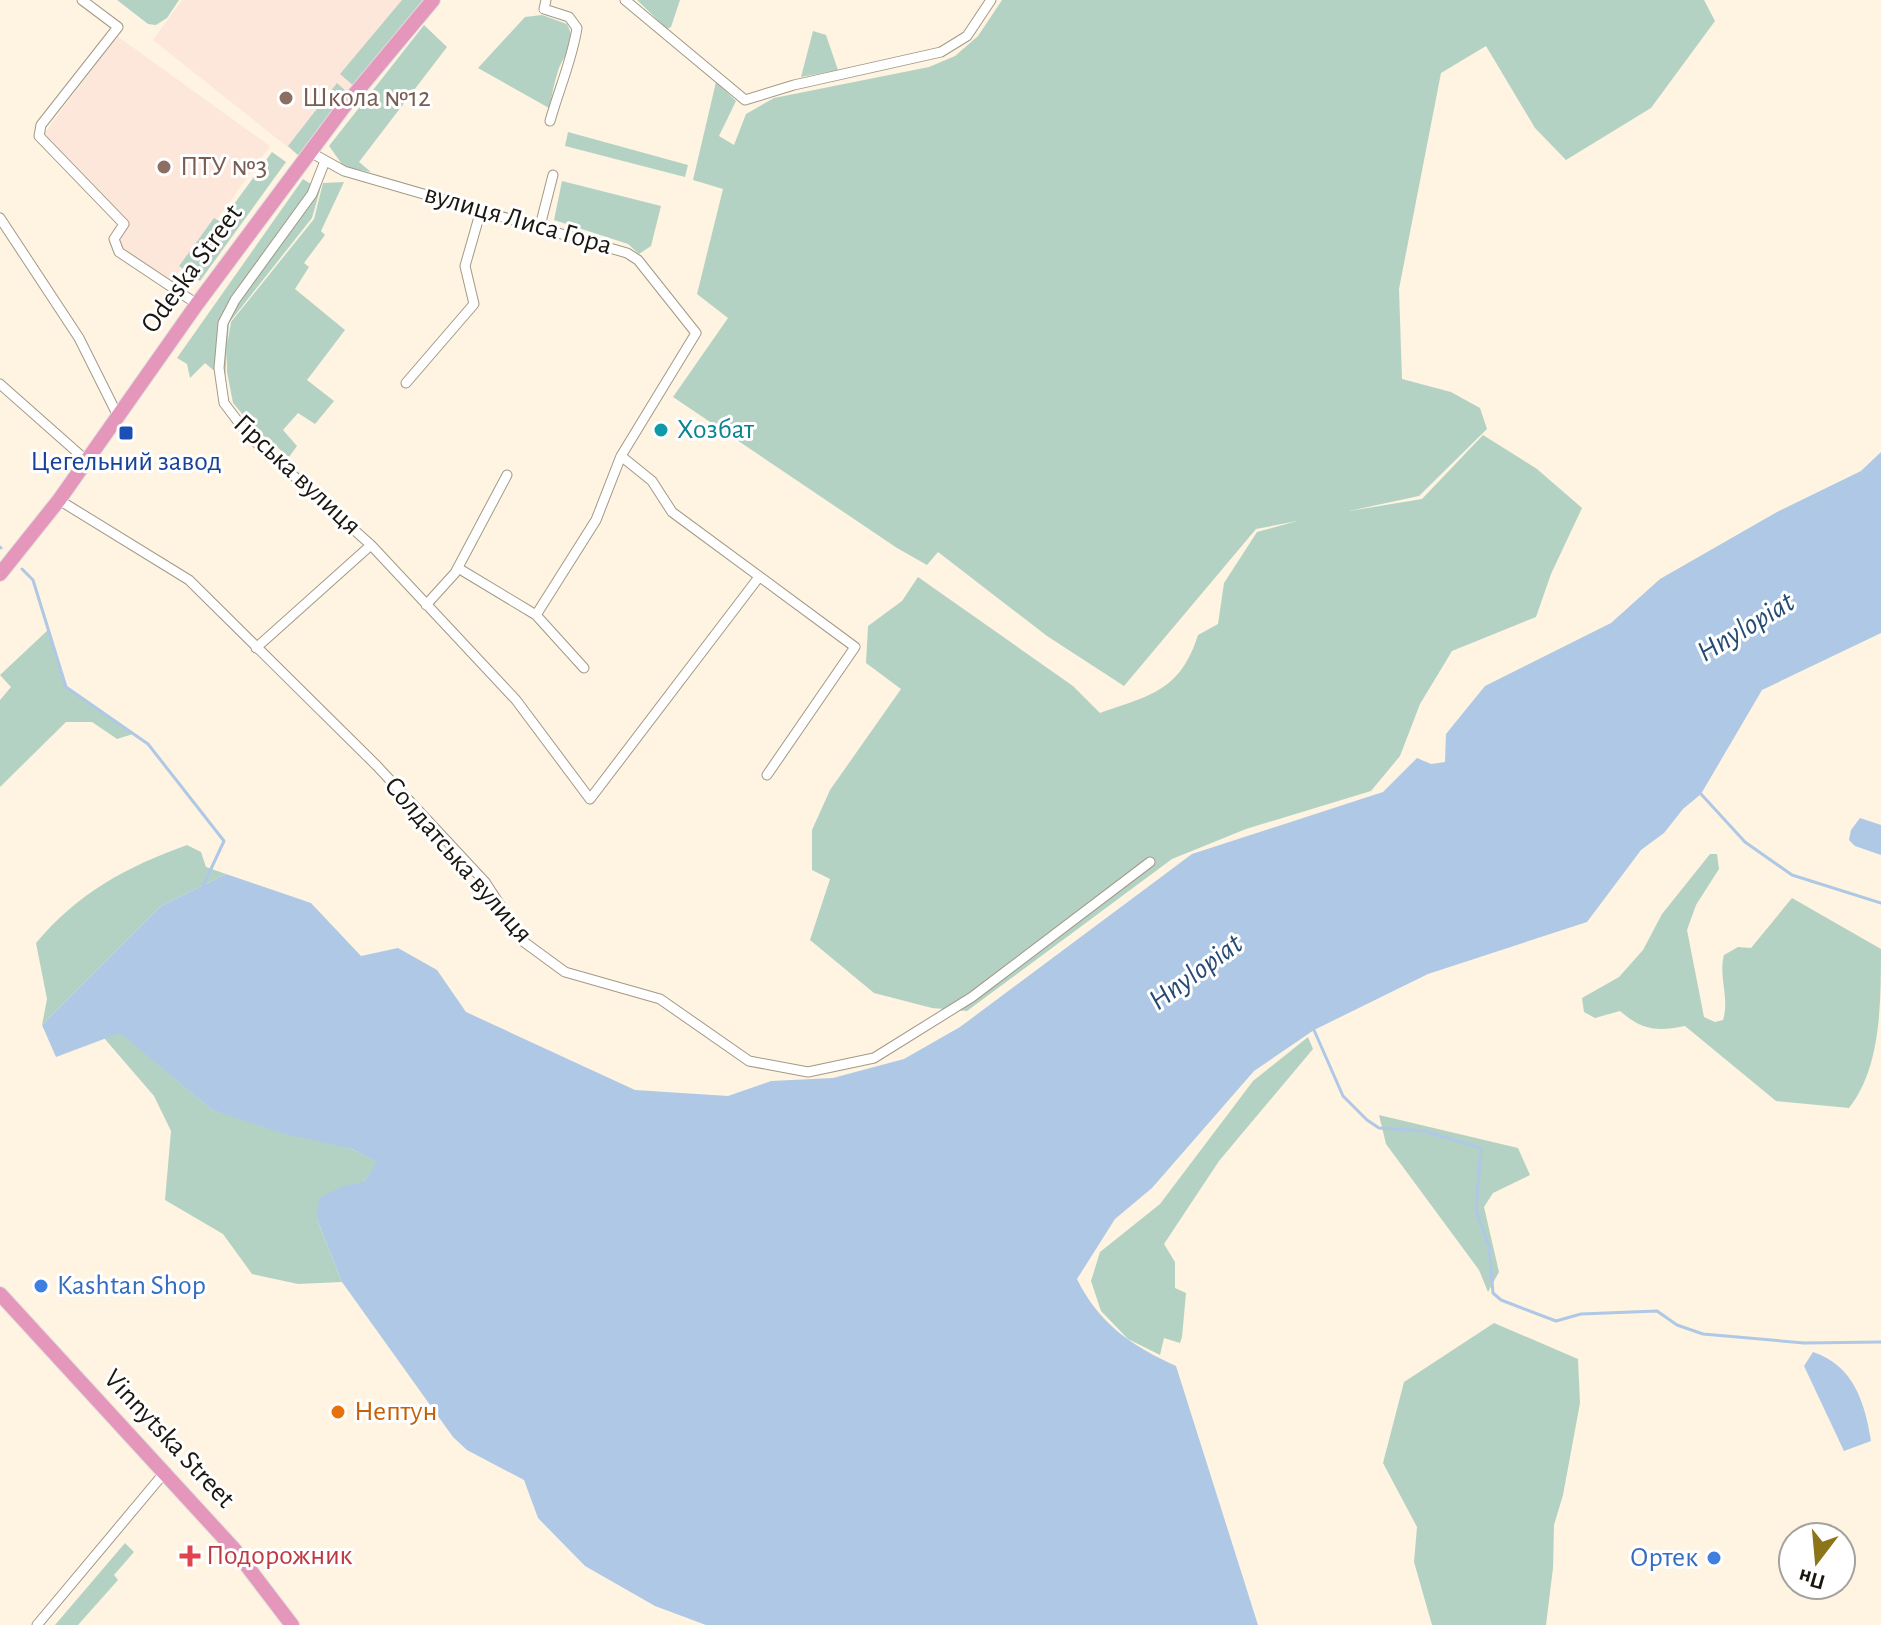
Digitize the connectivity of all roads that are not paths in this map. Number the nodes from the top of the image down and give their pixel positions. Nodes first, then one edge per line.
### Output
1 (82, 0) edge
2 (433, 0) edge
3 (546, 0) edge
4 (625, 0) edge
5 (991, 0) edge
6 (550, 121) dead end
7 (310, 152) junction
8 (325, 161) junction
9 (553, 175) dead end
10 (481, 210) junction
11 (0, 218) edge
12 (540, 226) junction
13 (197, 304) junction
14 (406, 383) dead end
15 (0, 384) edge
16 (118, 416) junction
17 (621, 456) junction
18 (87, 461) junction
19 (507, 475) dead end
20 (59, 500) junction
21 (371, 545) junction
22 (458, 568) junction
23 (0, 574) edge
24 (759, 577) junction
25 (426, 605) junction
26 (536, 615) junction
27 (256, 648) junction
28 (584, 668) dead end
29 (767, 775) dead end
30 (1150, 862) dead end
31 (0, 1294) edge
32 (165, 1472) junction
33 (37, 1625) edge
34 (292, 1625) edge

1 - 13 street
2 - 7 main road, Odeska Street
3 - 6 street
4 - 5 street
7 - 8 street, вулиця Лиса Гора
7 - 13 main road, Odeska Street
8 - 10 street, вулиця Лиса Гора
8 - 21 street, Гірська вулиця
9 - 12 street
10 - 12 street, вулиця Лиса Гора
10 - 14 street
11 - 16 street
12 - 17 street, вулиця Лиса Гора
13 - 16 main road, Odeska Street
15 - 18 street
16 - 18 main road, Odeska Street
17 - 24 street
17 - 26 street
18 - 20 main road, Odeska Street
19 - 22 street
20 - 23 main road, Odeska Street
20 - 27 street, Солдатська вулиця
21 - 25 street, Гірська вулиця
21 - 27 street
22 - 25 street
22 - 26 street
24 - 25 street, Гірська вулиця
24 - 29 street
26 - 28 street
27 - 30 street, Солдатська вулиця
31 - 32 main road, Vinnytska Street
32 - 33 street
32 - 34 main road, Vinnytska Street

